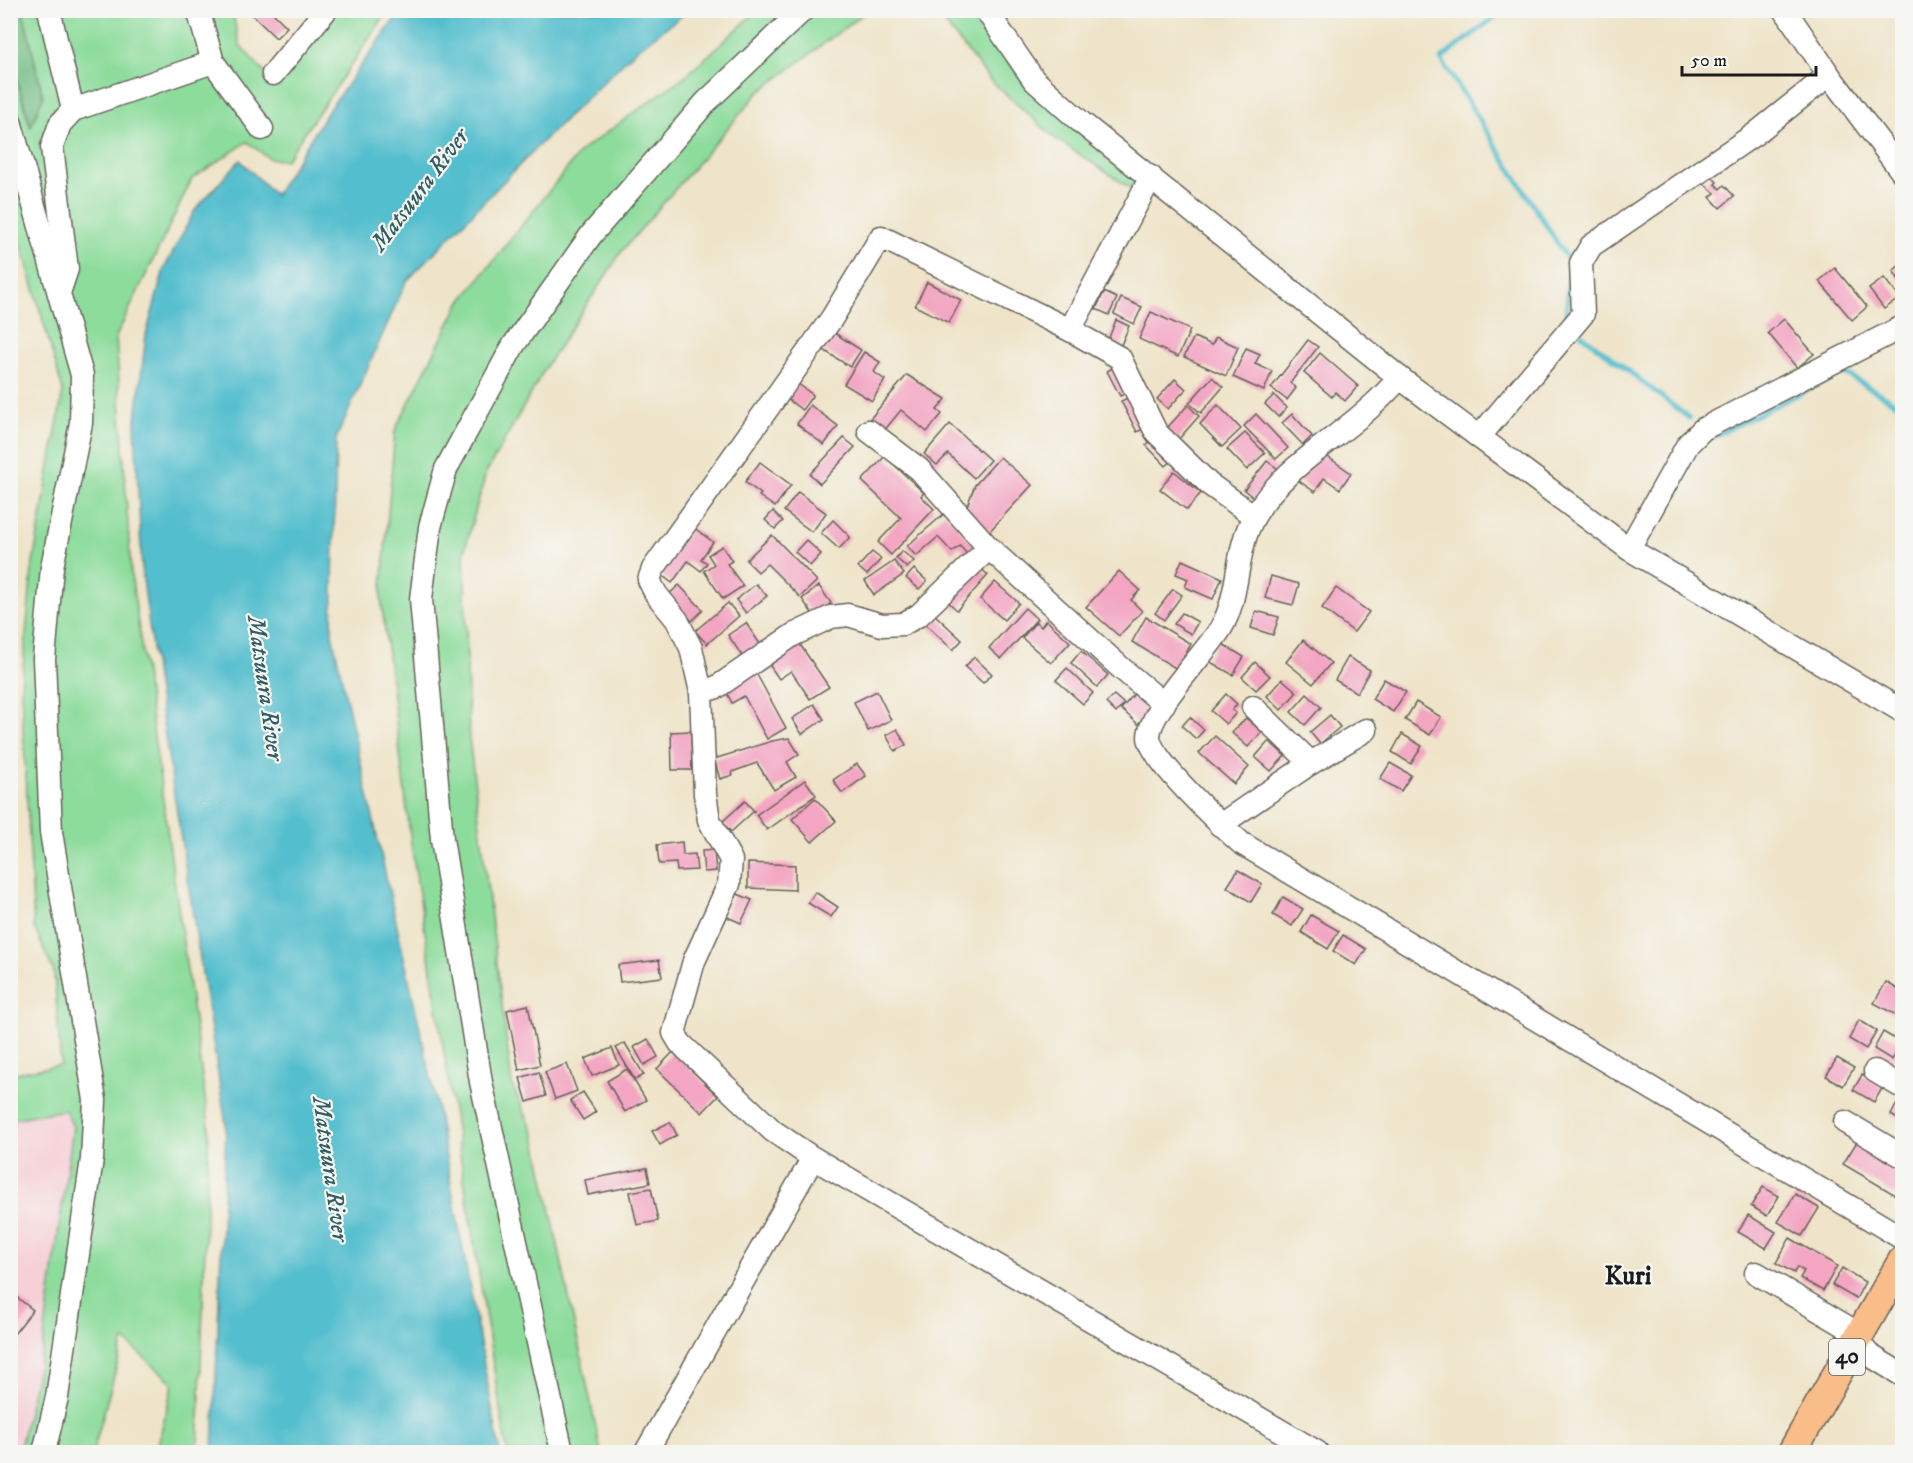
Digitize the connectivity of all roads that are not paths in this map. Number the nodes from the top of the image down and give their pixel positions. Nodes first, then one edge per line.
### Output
1 (49, 10) edge
2 (198, 10) edge
3 (326, 10) edge
4 (803, 10) edge
5 (986, 10) edge
6 (1785, 10) edge
7 (213, 62) junction
8 (273, 74) dead end
9 (1829, 75) junction
10 (73, 110) junction
11 (10, 121) edge
12 (262, 129) dead end
13 (1902, 172) edge
14 (1151, 177) junction
15 (59, 294) junction
16 (1902, 327) edge
17 (1070, 330) junction
18 (1400, 378) junction
19 (869, 431) dead end
20 (1479, 437) junction
21 (1254, 516) junction
22 (988, 548) junction
23 (1629, 549) junction
24 (701, 692) junction
25 (1164, 704) junction
26 (1253, 707) dead end
27 (1902, 711) edge
28 (1366, 730) dead end
29 (1311, 763) junction
30 (1220, 825) junction
31 (1875, 1071) dead end
32 (1902, 1087) edge
33 (1845, 1122) dead end
34 (1902, 1156) edge
35 (813, 1158) junction
36 (1902, 1238) edge
37 (1902, 1261) edge
38 (1756, 1273) dead end
39 (1857, 1340) junction
40 (1902, 1375) edge
41 (44, 1452) edge
42 (562, 1452) edge
43 (646, 1452) edge
44 (1317, 1452) edge
45 (1792, 1452) edge

1 - 10 street
2 - 7 street
3 - 8 street
4 - 42 street
5 - 14 street
6 - 9 street
7 - 10 street
7 - 12 street
9 - 13 street
9 - 20 street
10 - 15 street
11 - 15 street
14 - 17 street
14 - 18 street
15 - 41 street
16 - 23 street
17 - 21 street
17 - 24 street
18 - 20 street
18 - 21 street
19 - 22 street
20 - 23 street
21 - 25 street
22 - 24 street
22 - 25 street
23 - 27 street
24 - 35 street
25 - 30 street
26 - 29 street
28 - 29 street
29 - 30 street
30 - 36 street
31 - 32 street
33 - 34 street
35 - 43 street
35 - 44 street
37 - 39 main road, 40
38 - 39 street
39 - 40 street
39 - 45 main road, 40

